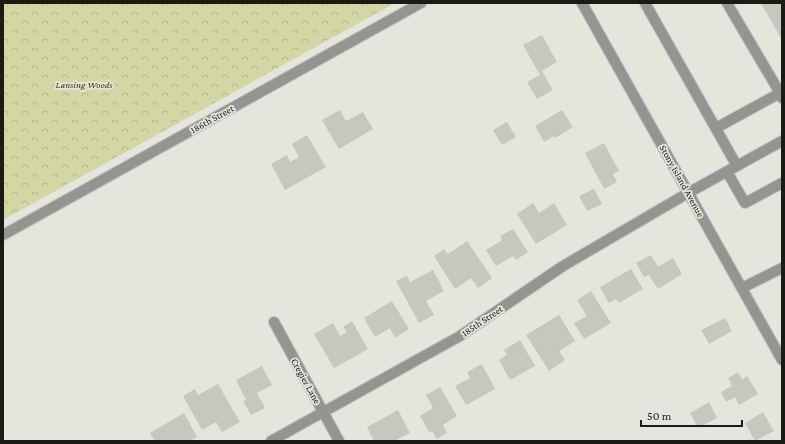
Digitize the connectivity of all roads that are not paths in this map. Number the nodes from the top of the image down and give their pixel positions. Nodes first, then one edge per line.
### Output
1 (421, 3) edge
2 (582, 3) edge
3 (645, 3) edge
4 (727, 3) edge
5 (781, 95) edge
6 (716, 128) junction
7 (782, 141) edge
8 (737, 166) junction
9 (727, 172) junction
10 (782, 183) edge
11 (688, 193) junction
12 (3, 235) edge
13 (782, 268) edge
14 (742, 288) junction
15 (274, 322) dead end
16 (782, 360) edge
17 (323, 413) junction
18 (272, 441) edge
19 (339, 441) edge

1 - 12 street, 186th Street
2 - 11 street, Stony Island Avenue
3 - 6 street
4 - 5 street
5 - 6 street
6 - 8 street
7 - 8 street, 185th Street
8 - 9 street, 185th Street
9 - 10 street
9 - 11 street, 185th Street
11 - 14 street, Stony Island Avenue
11 - 17 street, 185th Street
13 - 14 street
14 - 16 street, Stony Island Avenue
15 - 17 street, Cregier Lane
17 - 18 street, 185th Street
17 - 19 street, Cregier Lane

